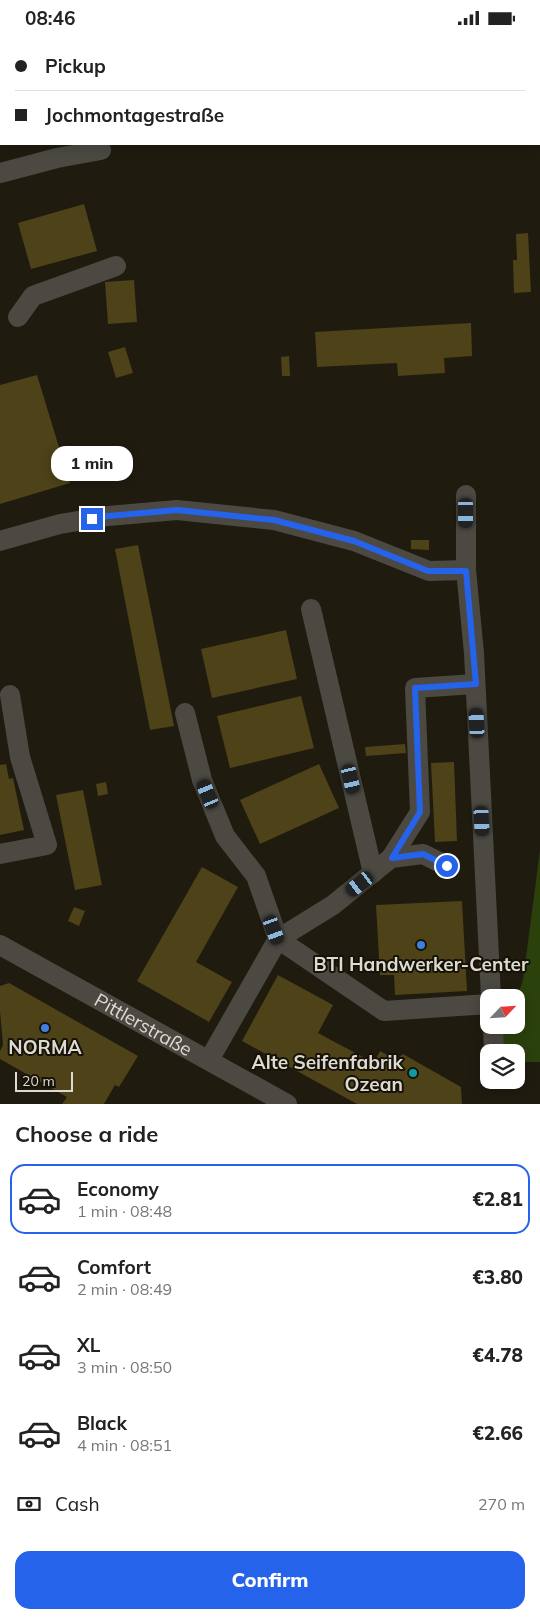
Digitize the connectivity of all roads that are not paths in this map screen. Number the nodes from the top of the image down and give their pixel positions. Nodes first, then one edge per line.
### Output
1 (101, 149) dead end
2 (0, 173) edge
3 (116, 266) dead end
4 (18, 317) dead end
5 (466, 495) dead end
6 (0, 541) edge
7 (466, 571) junction
8 (311, 609) dead end
9 (476, 684) junction
10 (10, 695) dead end
11 (185, 713) dead end
12 (0, 854) edge
13 (392, 858) junction
14 (447, 866) dead end
15 (373, 873) junction
16 (278, 939) junction
17 (0, 945) edge
18 (491, 989) edge
19 (480, 1004) edge
20 (209, 1060) junction
21 (288, 1104) edge

1 - 2 street
3 - 4 street
5 - 7 street
6 - 7 street
7 - 9 street
8 - 15 street
9 - 13 street
9 - 18 street
10 - 12 street
11 - 16 street
13 - 14 street
13 - 15 street
15 - 16 street
16 - 19 street
16 - 20 street
17 - 20 street, Pittlerstraße
20 - 21 street, Pittlerstraße

